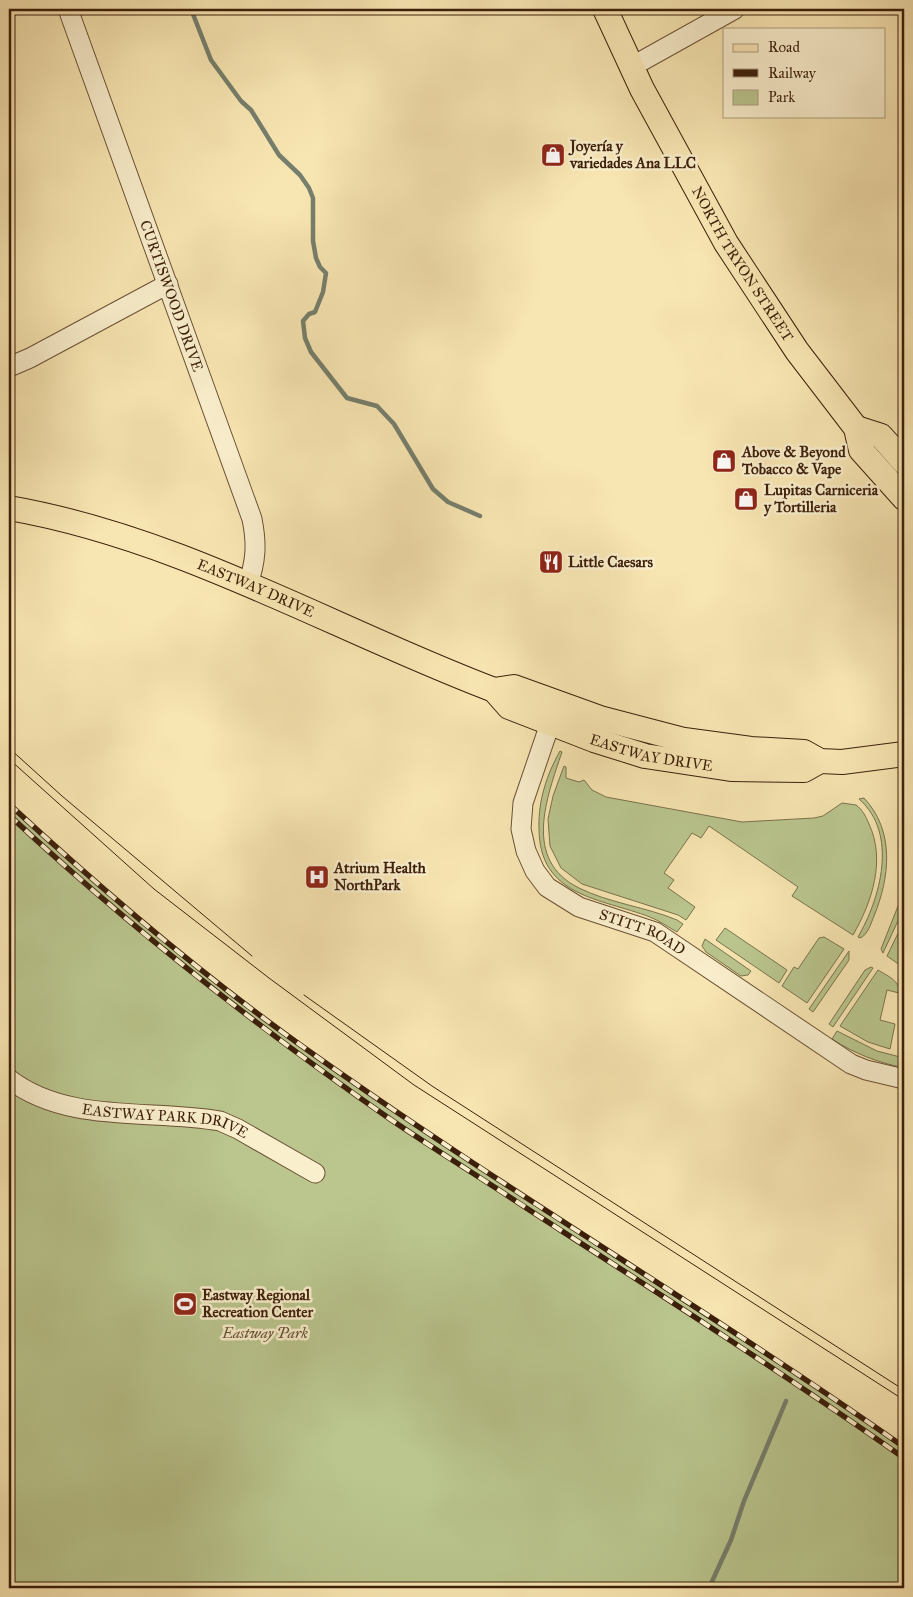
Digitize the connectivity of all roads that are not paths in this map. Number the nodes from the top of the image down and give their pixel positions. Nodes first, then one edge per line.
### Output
1 (68, 9) edge
2 (605, 9) edge
3 (735, 9) edge
4 (631, 66) junction
5 (168, 284) junction
6 (9, 367) edge
7 (856, 428) junction
8 (904, 462) edge
9 (904, 498) edge
10 (9, 508) edge
11 (248, 584) junction
12 (553, 713) junction
13 (904, 754) edge
14 (9, 1079) edge
15 (904, 1079) edge
16 (315, 1173) dead end

1 - 5 street, CURTISWOOD DRIVE
2 - 4 main road, NORTH TRYON STREET
3 - 4 street
4 - 7 main road, NORTH TRYON STREET
5 - 6 street
5 - 11 street, CURTISWOOD DRIVE
7 - 8 main road
7 - 9 main road, NORTH TRYON STREET
10 - 11 main road, EASTWAY DRIVE
11 - 12 main road, EASTWAY DRIVE
12 - 13 main road, EASTWAY DRIVE
12 - 15 street, STITT ROAD
14 - 16 street, EASTWAY PARK DRIVE

